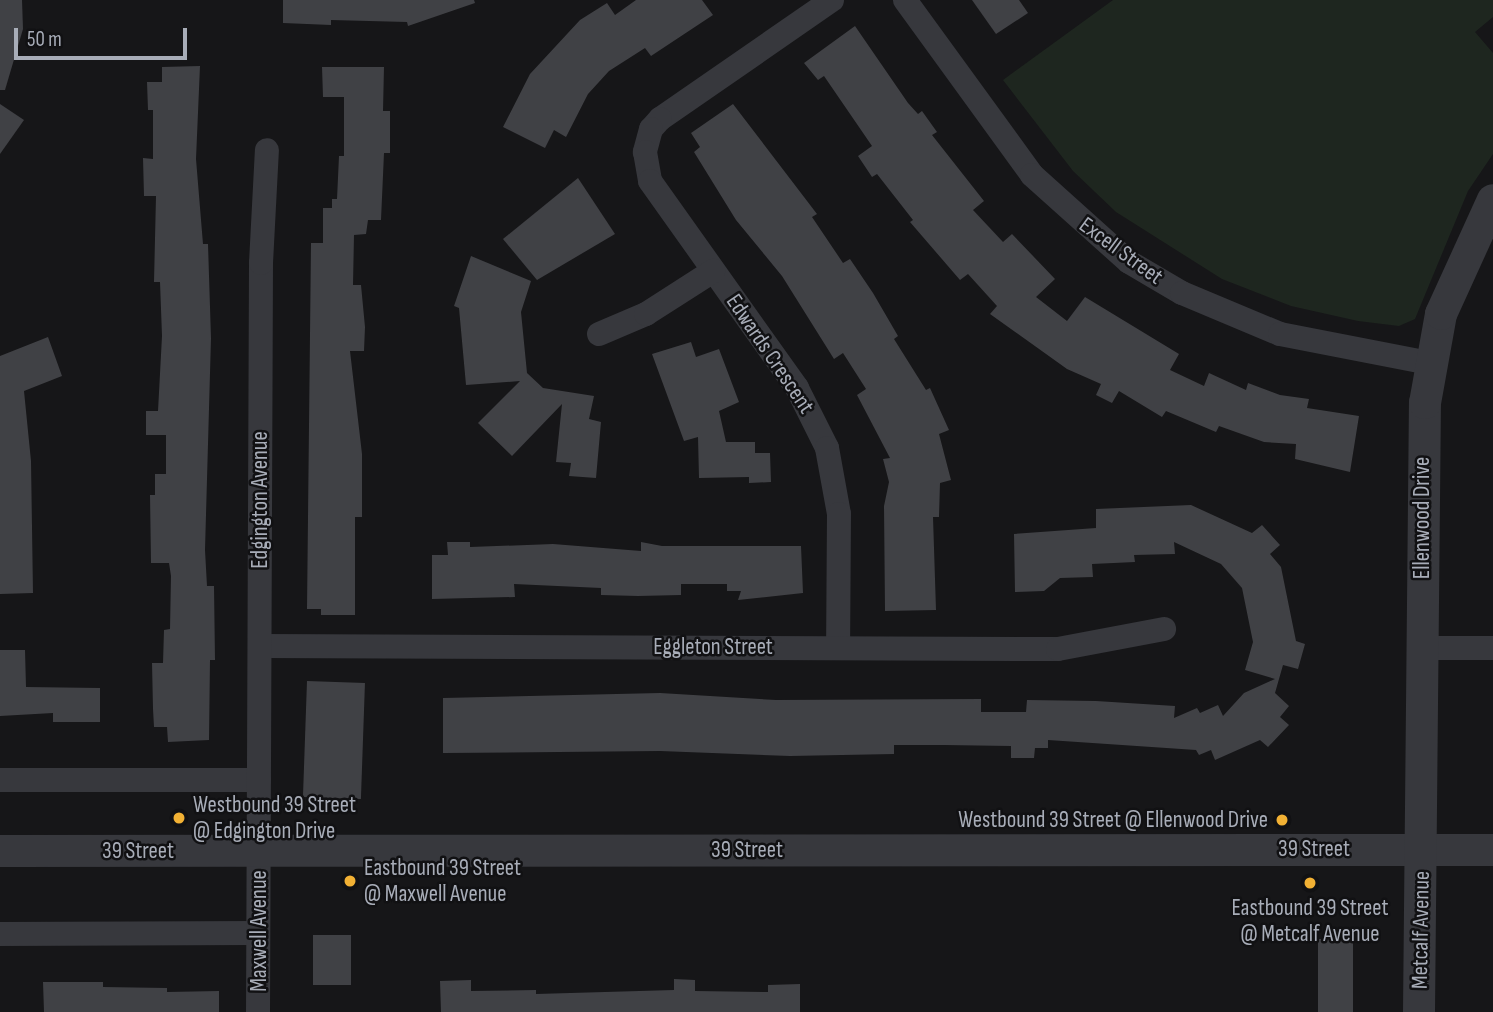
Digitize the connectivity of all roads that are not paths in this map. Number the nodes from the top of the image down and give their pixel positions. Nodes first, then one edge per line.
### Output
1 (832, 0) edge
2 (905, 0) edge
3 (267, 150) dead end
4 (1493, 200) edge
5 (713, 271) junction
6 (599, 334) dead end
7 (1429, 363) junction
8 (1164, 629) dead end
9 (260, 646) junction
10 (838, 647) junction
11 (1422, 648) junction
12 (1493, 648) edge
13 (0, 779) edge
14 (259, 780) junction
15 (1423, 849) junction
16 (1493, 850) edge
17 (0, 851) edge
18 (259, 851) junction
19 (258, 933) junction
20 (0, 934) edge
21 (258, 1012) edge
22 (1419, 1012) edge

1 - 5 street, Edwards Crescent
2 - 7 street, Excell Street
3 - 9 street, Edgington Avenue
4 - 7 street, Ellenwood Drive
5 - 6 street, Edwards Crescent
5 - 10 street, Edwards Crescent
7 - 11 street, Ellenwood Drive
8 - 10 street, Eggleton Street
9 - 10 street, Eggleton Street
9 - 14 street, Edgington Avenue
11 - 12 street
11 - 15 street, Ellenwood Drive
13 - 14 street
14 - 18 street, Edgington Avenue
15 - 16 street, 39 Street
15 - 18 street, 39 Street
15 - 22 street, Metcalf Avenue
17 - 18 street, 39 Street
18 - 19 street, Maxwell Avenue
19 - 20 street
19 - 21 street, Maxwell Avenue

